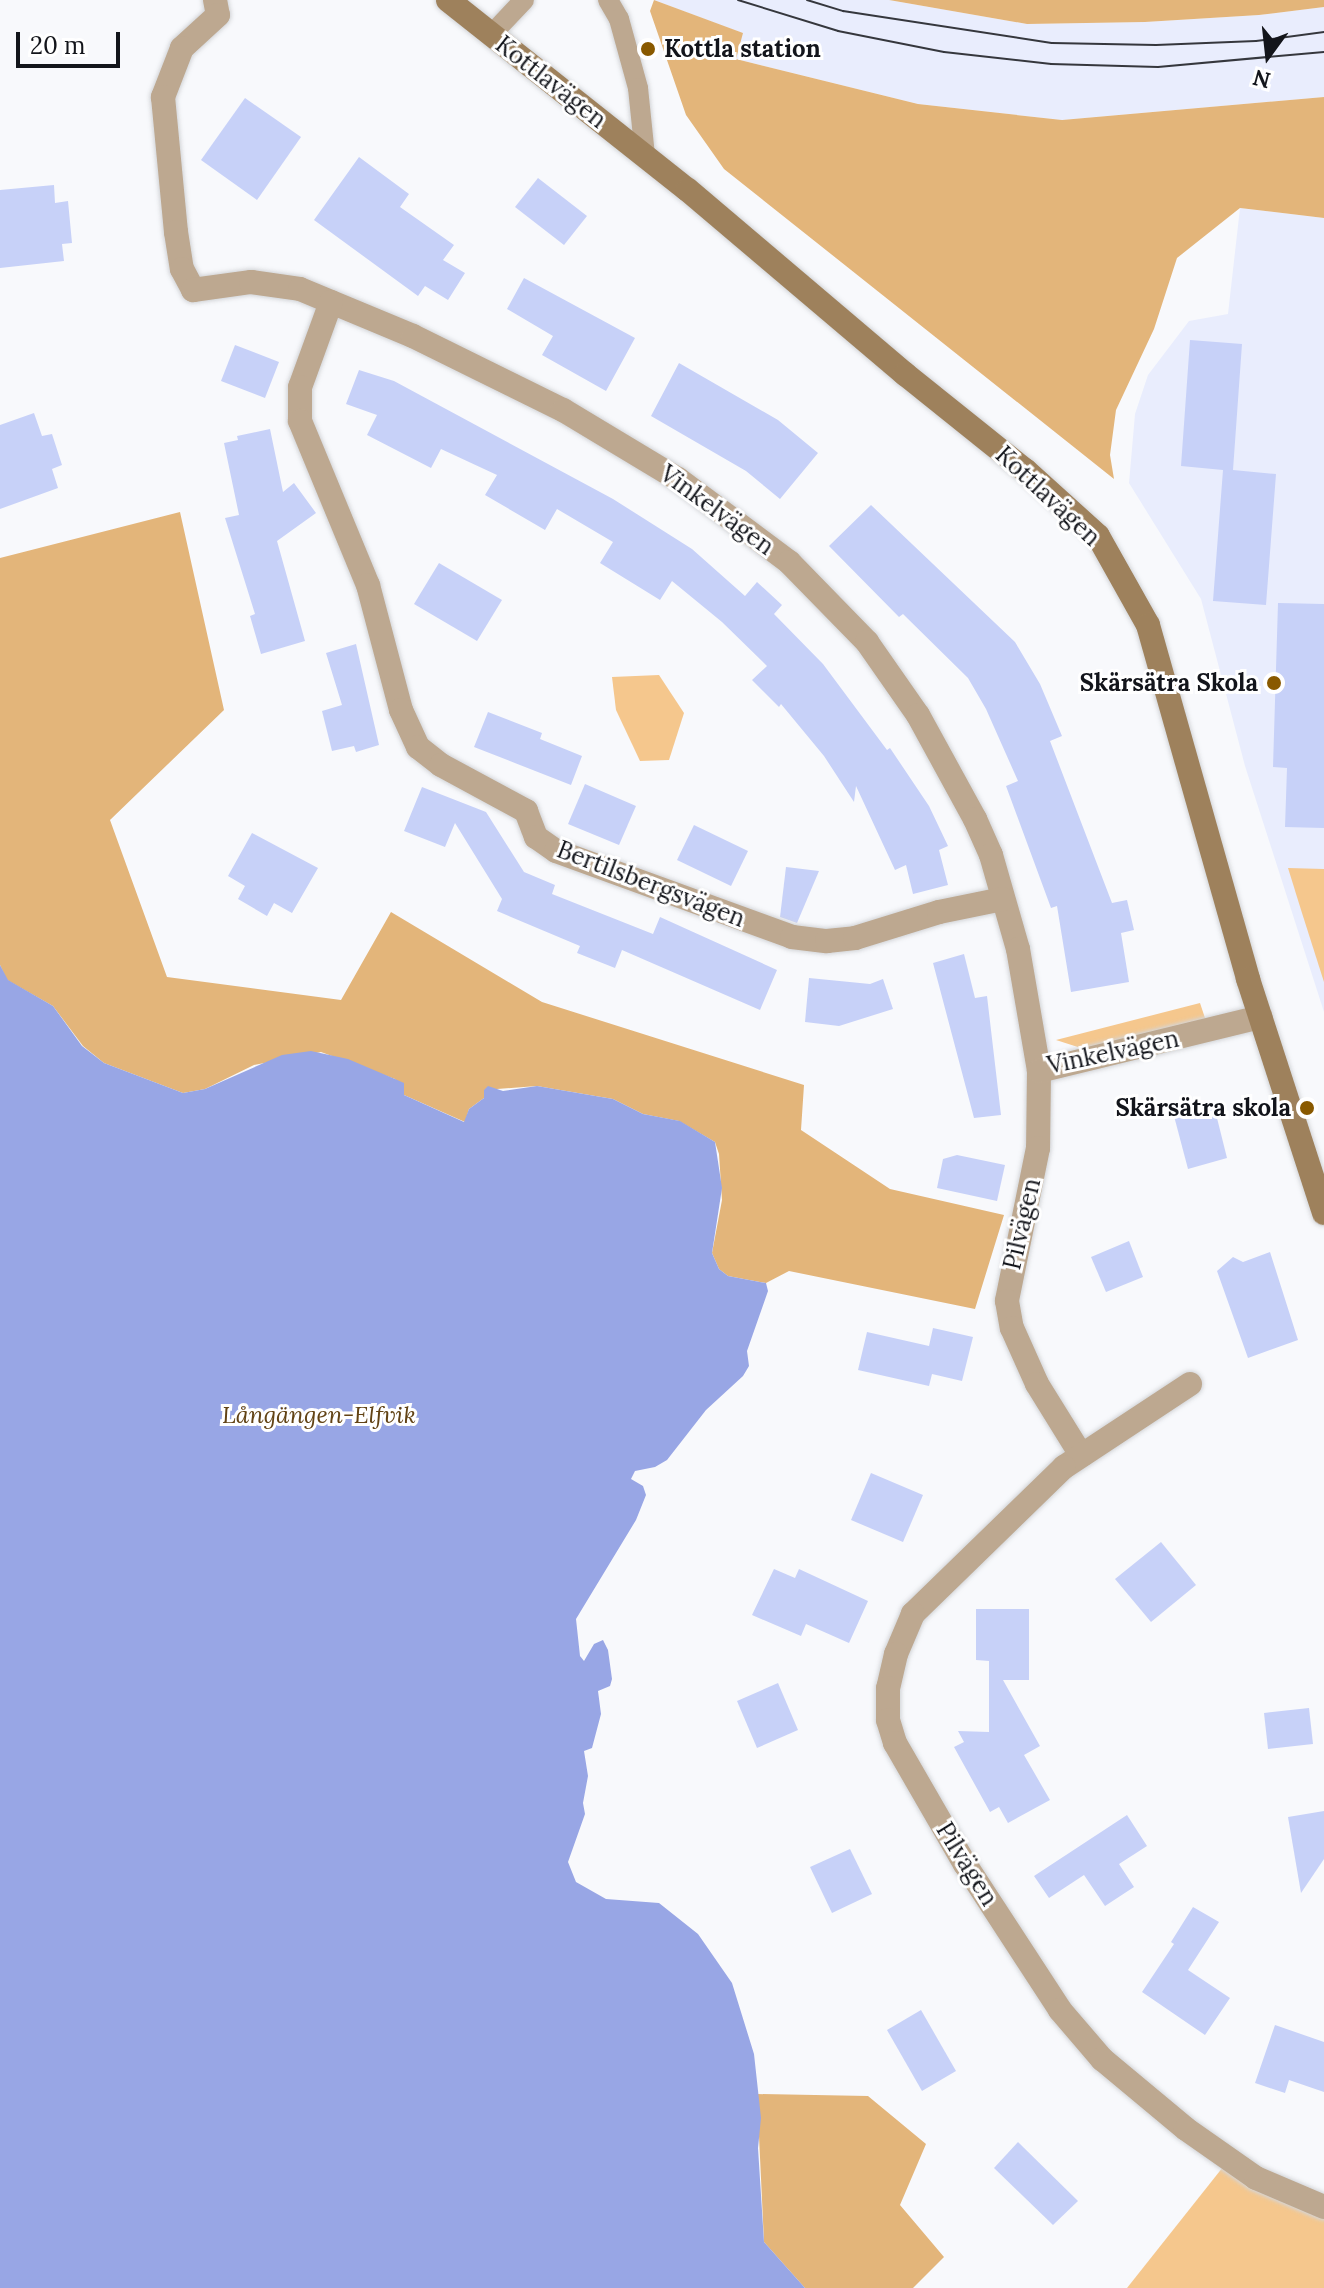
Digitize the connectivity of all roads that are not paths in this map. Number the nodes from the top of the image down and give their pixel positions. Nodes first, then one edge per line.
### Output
1 (215, 0) edge
2 (448, 0) edge
3 (524, 0) edge
4 (608, 0) edge
5 (491, 35) junction
6 (645, 156) junction
7 (331, 302) junction
8 (1003, 899) junction
9 (1261, 1017) junction
10 (1039, 1071) junction
11 (1324, 1213) edge
12 (1190, 1384) dead end
13 (1081, 1455) junction
14 (1324, 2207) edge

1 - 7 street, Vinkelvägen
2 - 5 street, Kottlavägen
3 - 5 lane
4 - 6 lane
5 - 6 street, Kottlavägen
6 - 9 street, Kottlavägen
7 - 8 street, Vinkelvägen
7 - 8 street, Bertilsbergsvägen
8 - 10 street, Vinkelvägen
9 - 10 street, Vinkelvägen
9 - 11 street, Kottlavägen
10 - 13 street, Pilvägen
12 - 13 street, Pilvägen
13 - 14 street, Pilvägen

